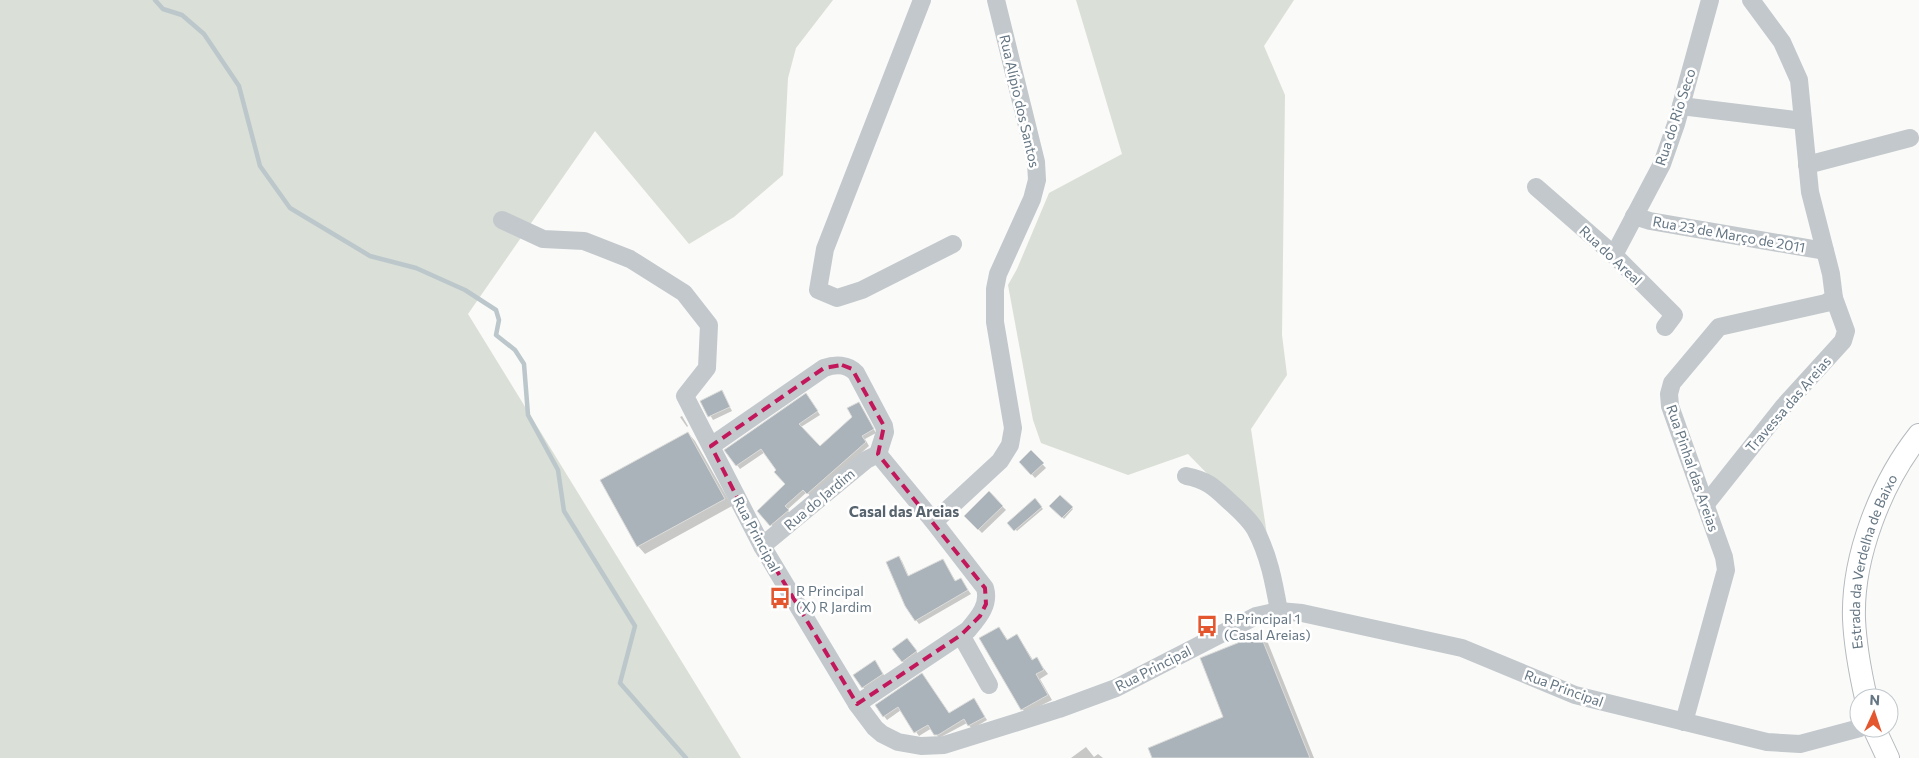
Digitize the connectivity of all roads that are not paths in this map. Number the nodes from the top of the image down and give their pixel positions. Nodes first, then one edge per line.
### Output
1 (922, 0) edge
2 (996, 0) edge
3 (1710, 0) edge
4 (1751, 0) edge
5 (1681, 106) junction
6 (1803, 122) junction
7 (1910, 138) dead end
8 (1807, 166) junction
9 (1536, 187) dead end
10 (1634, 216) junction
11 (502, 220) dead end
12 (953, 244) dead end
13 (1825, 251) junction
14 (1614, 255) junction
15 (1834, 298) junction
16 (1665, 326) dead end
17 (1919, 435) edge
18 (711, 446) junction
19 (878, 454) junction
20 (1186, 476) dead end
21 (1706, 504) junction
22 (934, 522) junction
23 (762, 546) junction
24 (1279, 611) junction
25 (961, 635) junction
26 (989, 685) dead end
27 (1864, 688) edge
28 (858, 704) junction
29 (1684, 722) junction
30 (1849, 731) edge
31 (1879, 738) edge
32 (1888, 758) edge

1 - 12 street
2 - 22 street, Rua Alípio dos Santos
3 - 5 street, Rua do Rio Seco
4 - 6 street
5 - 6 street
5 - 10 street, Rua do Rio Seco
6 - 8 street
7 - 8 street
8 - 13 street
9 - 14 street, Rua do Areal
10 - 13 street, Rua 23 de Março de 2011
10 - 14 street, Rua do Rio Seco
11 - 18 street, Rua Principal
13 - 15 street
14 - 16 street, Rua do Areal
15 - 21 street, Travessa das Areias
15 - 21 street, Rua Pinhal das Areias
17 - 27 main road, Estrada da Verdelha de Baixo
18 - 19 street
18 - 23 street, Rua Principal
19 - 22 street
19 - 23 street, Rua do Jardim
20 - 24 street
21 - 29 street, Rua Pinhal das Areias
22 - 25 street
23 - 28 street, Rua Principal
24 - 28 street, Rua Principal
24 - 29 street, Rua Principal
25 - 26 street
25 - 28 street
29 - 30 street, Rua Principal
31 - 32 main road

